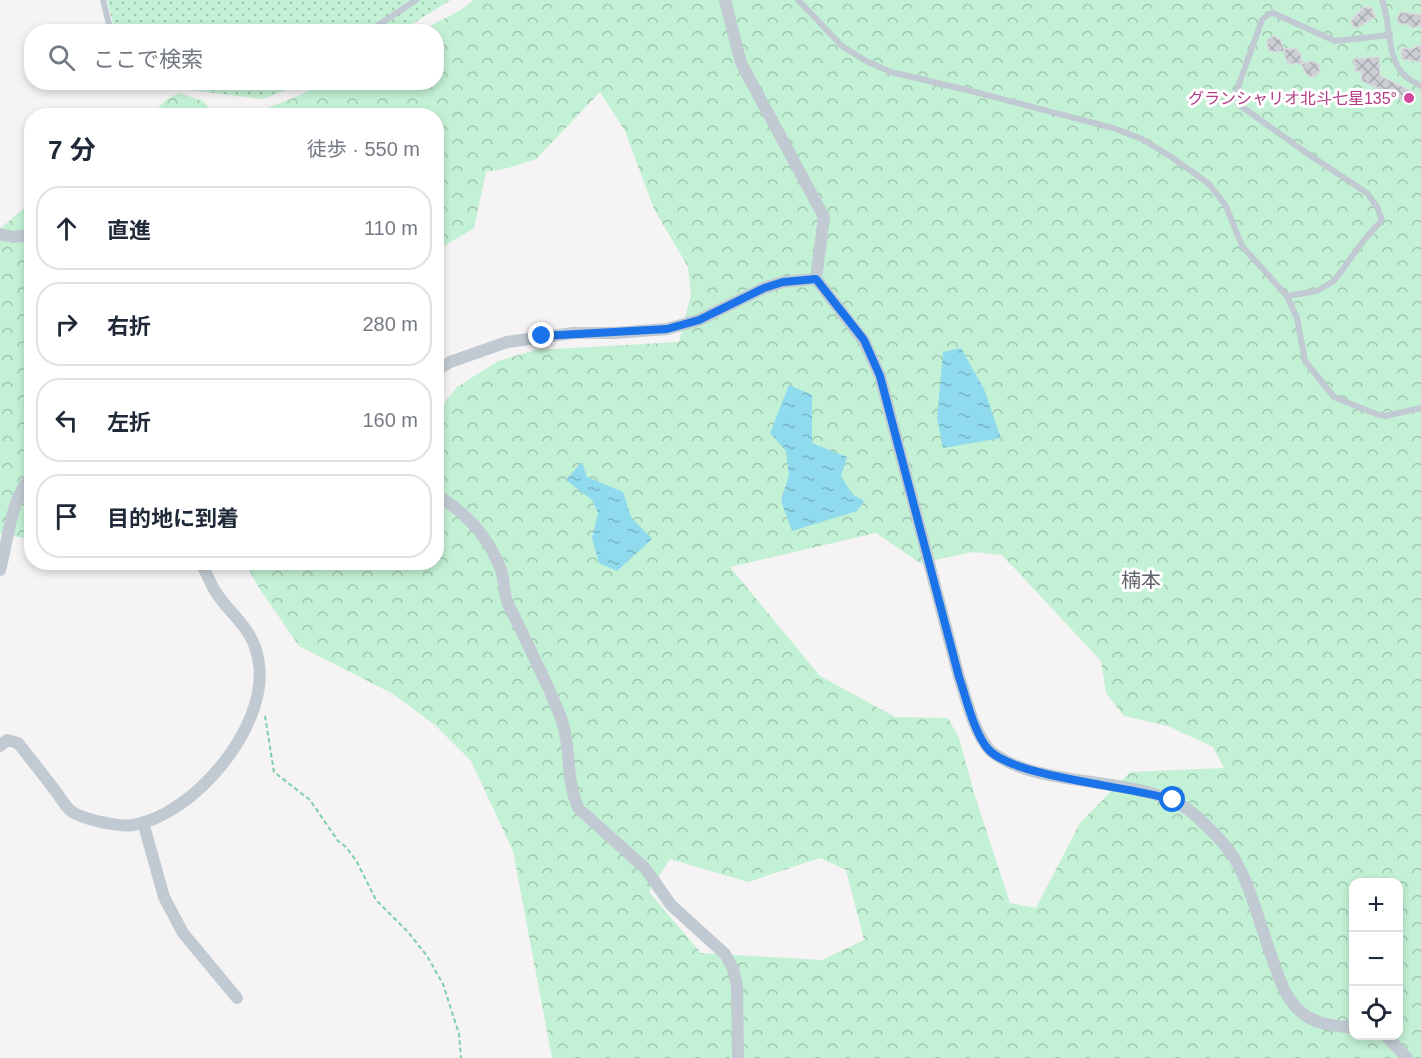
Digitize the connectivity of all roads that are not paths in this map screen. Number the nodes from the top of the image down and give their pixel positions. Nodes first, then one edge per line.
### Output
1 (103, 0) edge
2 (416, 0) edge
3 (726, 0) edge
4 (798, 0) edge
5 (1382, 0) edge
6 (109, 24) edge
7 (380, 24) edge
8 (1390, 35) junction
9 (1421, 86) edge
10 (0, 234) edge
11 (24, 236) edge
12 (816, 279) junction
13 (1287, 296) junction
14 (444, 367) edge
15 (1421, 408) edge
16 (24, 486) edge
17 (444, 499) edge
18 (0, 570) edge
19 (205, 570) edge
20 (0, 746) edge
21 (143, 822) junction
22 (237, 998) dead end
23 (1349, 1027) edge
24 (1391, 1040) edge
25 (738, 1058) edge
26 (1407, 1058) edge

1 - 6 lane
2 - 7 lane
3 - 12 street
4 - 13 lane
5 - 8 lane
8 - 9 lane
8 - 13 lane
10 - 11 street
12 - 14 street
12 - 23 street
13 - 15 lane
16 - 18 street
17 - 25 street
19 - 21 street
20 - 21 street
21 - 22 street
24 - 26 street

